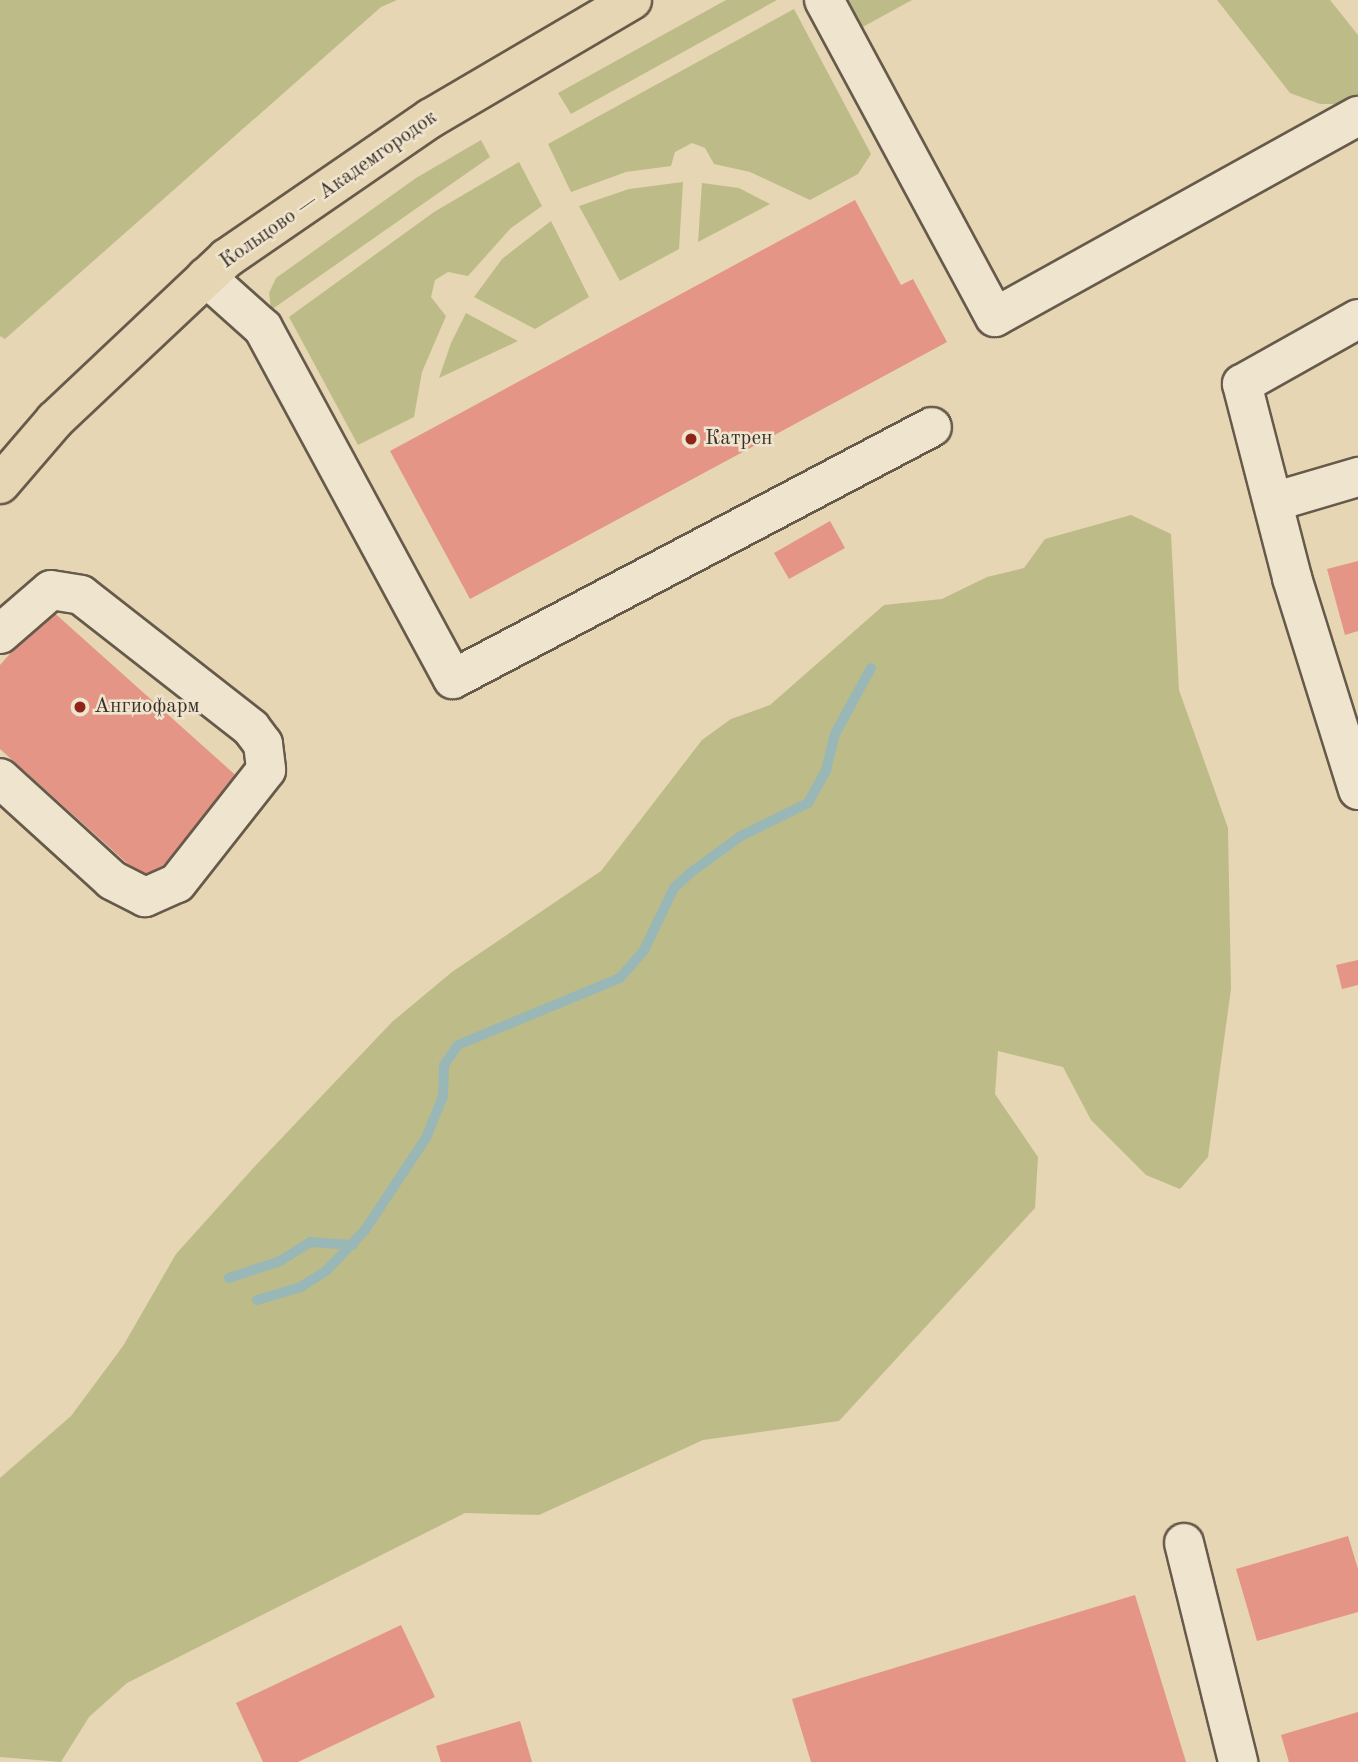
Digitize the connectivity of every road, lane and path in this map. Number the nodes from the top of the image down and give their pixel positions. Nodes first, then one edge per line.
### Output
1 (632, 0) edge
2 (824, 0) edge
3 (1358, 116) edge
4 (206, 277) junction
5 (1358, 319) edge
6 (932, 426) dead end
7 (1358, 477) edge
8 (0, 484) edge
9 (1273, 502) junction
10 (0, 634) edge
11 (0, 778) edge
12 (1358, 790) edge
13 (1184, 1543) dead end
14 (1238, 1762) edge

1 - 4 main road, Кольцово — Академгородок
2 - 3 lane
4 - 6 lane
4 - 8 main road, Кольцово — Академгородок
5 - 9 lane
7 - 9 lane
9 - 12 lane
10 - 11 lane
13 - 14 lane

